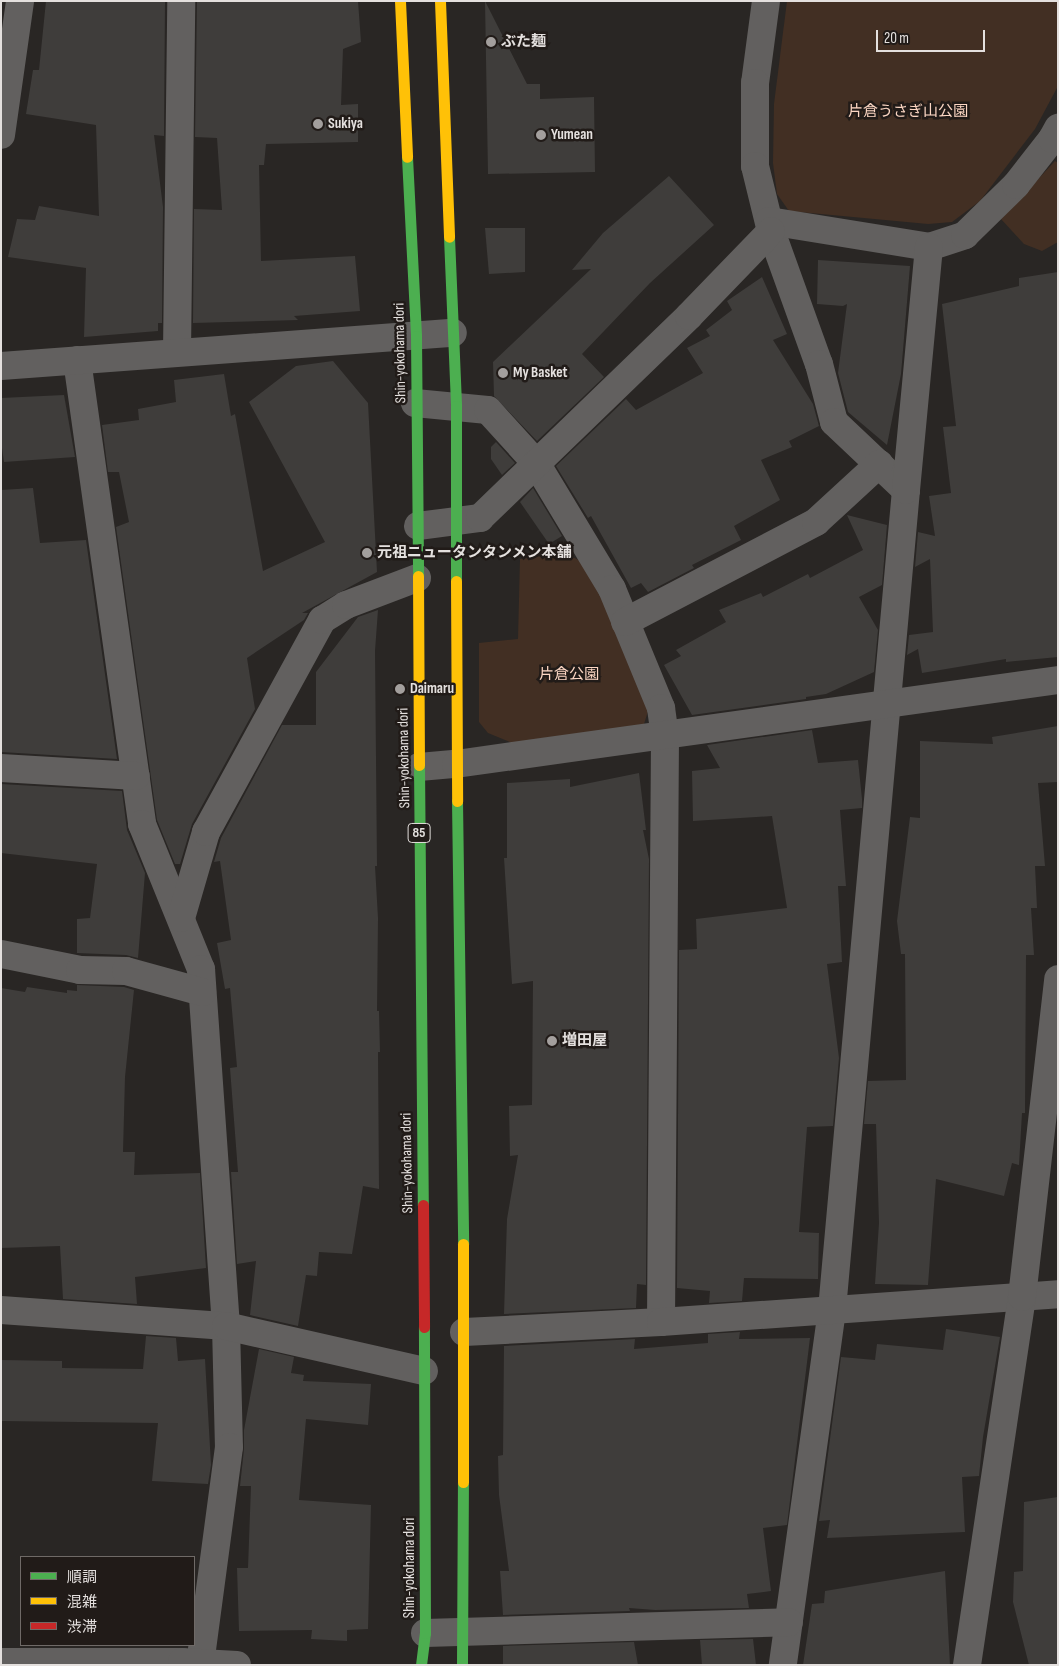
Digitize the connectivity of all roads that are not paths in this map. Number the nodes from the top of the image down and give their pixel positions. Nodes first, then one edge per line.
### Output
1 (20, 1) edge
2 (181, 1) edge
3 (400, 1) edge
4 (440, 1) edge
5 (766, 1) edge
6 (1058, 128) edge
7 (1, 135) edge
8 (770, 226) junction
9 (929, 246) junction
10 (453, 333) junction
11 (416, 336) junction
12 (177, 352) junction
13 (77, 360) junction
14 (1, 366) edge
15 (415, 403) junction
16 (456, 406) junction
17 (536, 464) junction
18 (879, 464) junction
19 (906, 490) junction
20 (457, 522) junction
21 (418, 526) junction
22 (417, 578) junction
23 (625, 622) junction
24 (1058, 680) edge
25 (889, 704) junction
26 (665, 736) junction
27 (456, 764) junction
28 (419, 767) junction
29 (1, 768) edge
30 (136, 776) junction
31 (181, 918) junction
32 (1, 954) edge
33 (1058, 979) edge
34 (202, 992) junction
35 (1058, 1294) edge
36 (1022, 1297) junction
37 (1, 1310) edge
38 (832, 1310) junction
39 (661, 1322) junction
40 (226, 1326) junction
41 (464, 1332) junction
42 (424, 1371) junction
43 (789, 1622) junction
44 (195, 1626) edge
45 (463, 1632) junction
46 (425, 1633) junction
47 (191, 1646) edge
48 (1, 1662) edge
49 (188, 1663) edge
50 (237, 1665) edge
51 (421, 1665) edge
52 (462, 1665) edge
53 (783, 1665) edge
54 (967, 1665) edge

1 - 7 street
2 - 12 street
3 - 11 main road, Shin-yokohama dori / 85
4 - 10 main road
5 - 8 street
6 - 9 street
8 - 9 street
8 - 17 street
8 - 18 street
9 - 19 street
10 - 11 street
10 - 16 main road
11 - 12 street
11 - 15 main road, Shin-yokohama dori / 85
12 - 13 street
13 - 14 street
13 - 30 street
15 - 16 street
15 - 21 main road, Shin-yokohama dori / 85
16 - 17 street
16 - 20 main road
17 - 20 street
17 - 23 street
18 - 19 street
18 - 23 street
19 - 25 street
20 - 21 street
20 - 27 main road
21 - 22 main road, Shin-yokohama dori / 85
22 - 28 main road, Shin-yokohama dori / 85
22 - 31 street
23 - 26 street
24 - 25 street
25 - 26 street
25 - 38 street
26 - 27 street
26 - 39 street
27 - 28 street
27 - 41 main road
28 - 42 main road, Shin-yokohama dori / 85
29 - 30 street
30 - 31 street
31 - 34 street
32 - 34 street
33 - 36 street
34 - 40 street
35 - 36 street
36 - 38 street
36 - 54 street
37 - 40 street
38 - 39 street
38 - 43 street
39 - 41 street
40 - 42 street
40 - 44 street
41 - 45 main road
42 - 46 main road, Shin-yokohama dori / 85
43 - 45 street
43 - 53 street
45 - 46 street
45 - 52 main road
46 - 51 main road, Shin-yokohama dori / 85
47 - 49 street
48 - 49 street
49 - 50 street

